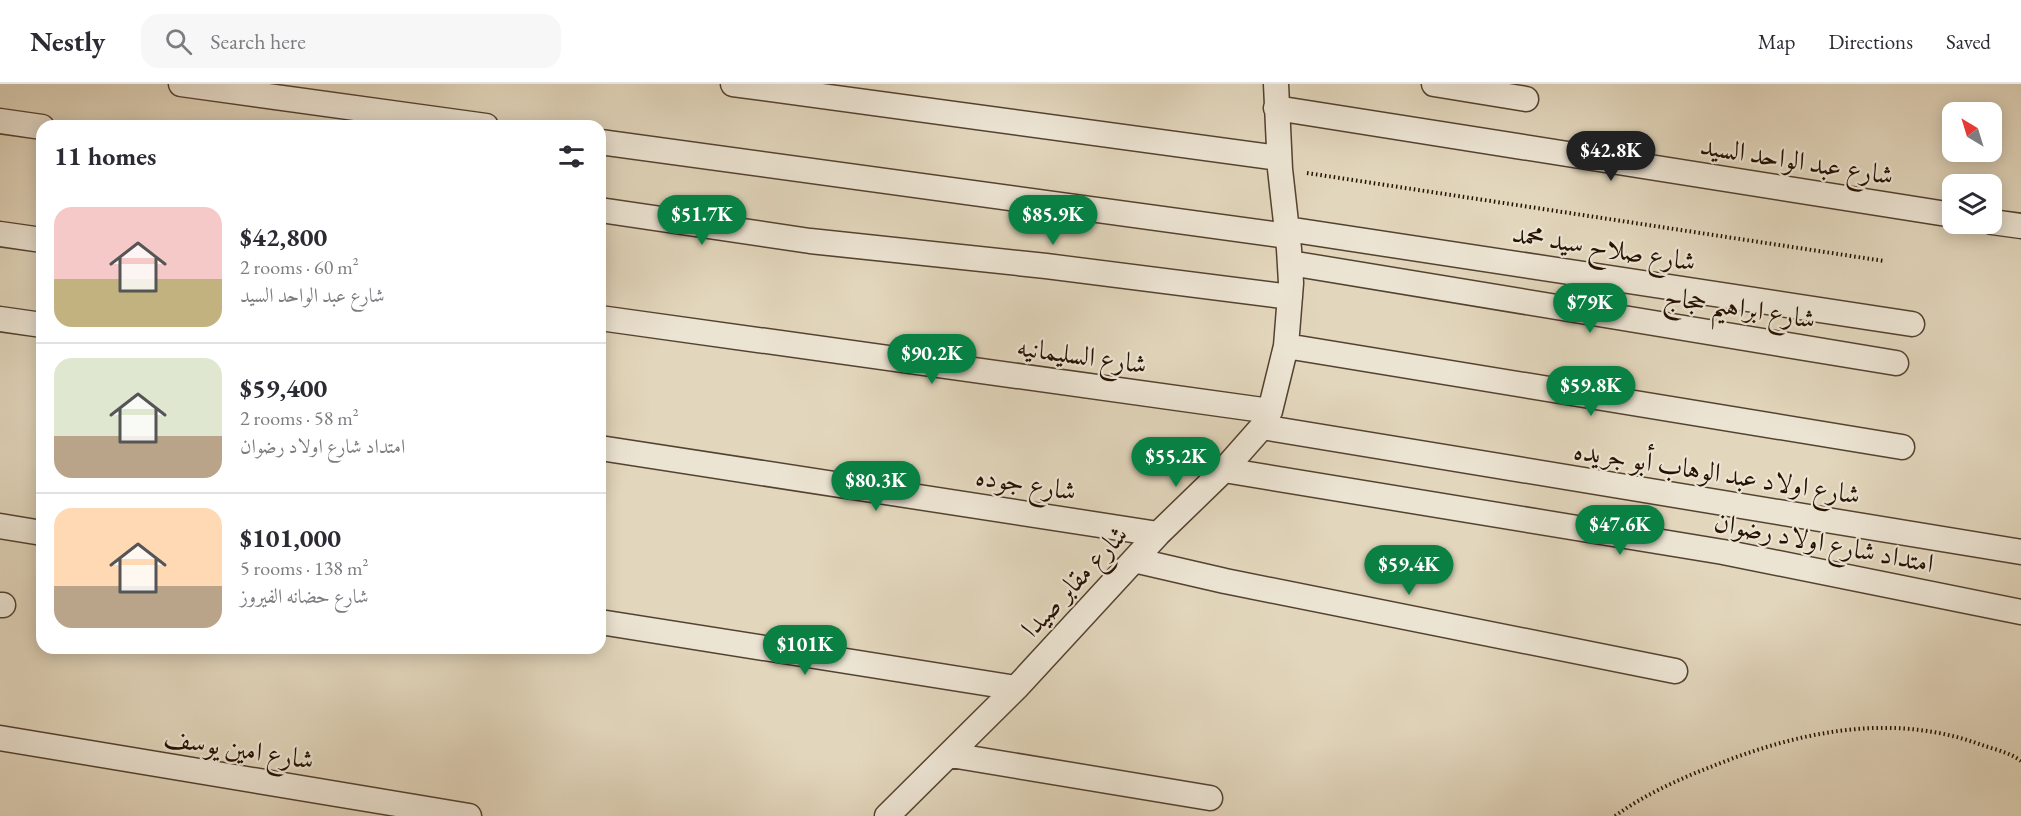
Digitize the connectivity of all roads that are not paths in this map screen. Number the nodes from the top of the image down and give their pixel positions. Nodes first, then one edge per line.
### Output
1 (181, 84) edge
2 (733, 84) edge
3 (1434, 84) edge
4 (1276, 96) edge
5 (1526, 99) dead end
6 (442, 120) edge
7 (0, 121) edge
8 (36, 126) edge
9 (606, 143) edge
10 (1279, 164) junction
11 (606, 211) edge
12 (1942, 213) edge
13 (2002, 223) edge
14 (2021, 226) edge
15 (1288, 233) junction
16 (0, 234) edge
17 (36, 239) edge
18 (1290, 263) junction
19 (1290, 297) junction
20 (0, 319) edge
21 (606, 319) edge
22 (36, 324) edge
23 (1912, 324) dead end
24 (1286, 346) junction
25 (1896, 363) dead end
26 (1266, 419) junction
27 (1902, 447) dead end
28 (606, 449) edge
29 (1224, 470) junction
30 (0, 526) edge
31 (36, 532) edge
32 (1158, 534) junction
33 (2021, 552) edge
34 (1134, 560) junction
35 (2021, 612) edge
36 (606, 623) edge
37 (1675, 671) dead end
38 (1016, 688) junction
39 (0, 738) edge
40 (951, 755) junction
41 (1210, 798) dead end
42 (469, 816) edge
43 (887, 816) edge

1 - 6 street
2 - 10 street
3 - 5 street
4 - 10 street, شارع مقابر صيدا
4 - 12 street, شارع عبد الواحد السيد
7 - 8 street
9 - 15 street, شارع صلاح سيد محمد
10 - 15 street, شارع مقابر صيدا
11 - 19 street
13 - 14 street
15 - 18 street, شارع مقابر صيدا
15 - 23 street, شارع صلاح سيد محمد
16 - 17 street
18 - 19 street, شارع مقابر صيدا
18 - 25 street, شارع ابراهيم حجاج
19 - 24 street, شارع مقابر صيدا
20 - 22 street
21 - 26 street, شارع السليمانيه
24 - 26 street, شارع مقابر صيدا
24 - 27 street
26 - 29 street, شارع مقابر صيدا
26 - 33 street, شارع اولاد عبد الوهاب أبو جريده
28 - 32 street, شارع جوده
29 - 32 street, شارع مقابر صيدا
29 - 35 street, امتداد شارع اولاد رضوان
30 - 31 street
32 - 34 street, شارع مقابر صيدا
34 - 37 street
34 - 38 street, شارع مقابر صيدا
36 - 38 street
38 - 40 street, شارع مقابر صيدا
39 - 42 street, شارع امين يوسف
40 - 41 street
40 - 43 street, شارع مقابر صيدا

